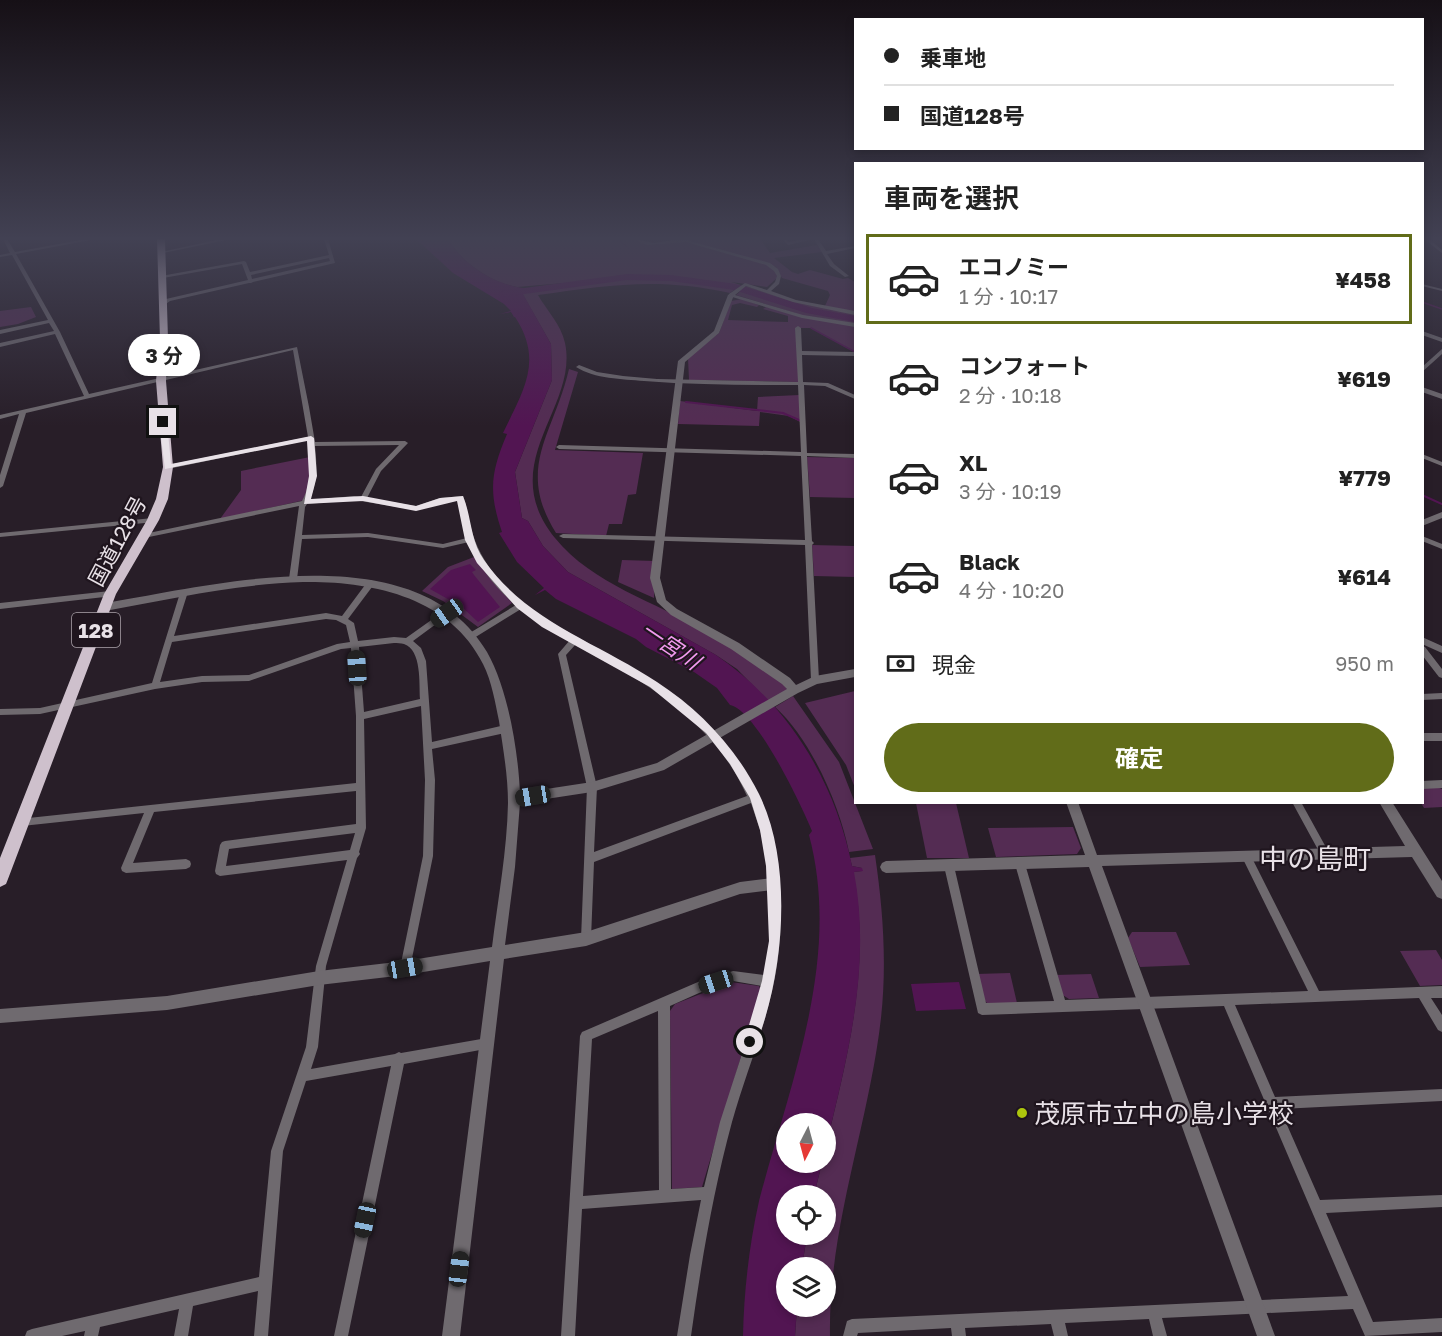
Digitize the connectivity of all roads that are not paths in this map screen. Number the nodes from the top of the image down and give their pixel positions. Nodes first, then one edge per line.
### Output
1 (38, 301) edge
2 (166, 301) edge
3 (729, 301) edge
4 (753, 301) edge
5 (797, 301) edge
6 (163, 304) joint
7 (854, 314) edge
8 (49, 321) junction
9 (854, 325) edge
10 (798, 328) dead end
11 (0, 332) edge
12 (57, 332) junction
13 (1424, 334) edge
14 (1442, 340) edge
15 (0, 345) edge
16 (1442, 351) edge
17 (799, 353) junction
18 (854, 354) edge
19 (579, 368) dead end
20 (1424, 368) edge
21 (680, 380) junction
22 (161, 381) junction
23 (801, 383) junction
24 (1424, 390) edge
25 (87, 396) junction
26 (1442, 396) edge
27 (854, 398) edge
28 (24, 412) junction
29 (0, 417) edge
30 (311, 441) junction
31 (559, 447) dead end
32 (672, 452) junction
33 (805, 454) junction
34 (854, 456) edge
35 (1424, 457) edge
36 (1442, 464) edge
37 (168, 467) junction
38 (0, 486) edge
39 (363, 499) junction
40 (307, 502) junction
41 (1442, 515) edge
42 (153, 520) junction
43 (1424, 522) edge
44 (0, 536) edge
45 (144, 536) junction
46 (563, 536) dead end
47 (299, 537) junction
48 (1424, 539) edge
49 (469, 540) junction
50 (661, 540) junction
51 (810, 543) junction
52 (1442, 547) edge
53 (293, 579) junction
54 (371, 583) junction
55 (183, 595) junction
56 (108, 600) junction
57 (0, 606) edge
58 (520, 606) junction
59 (447, 613) junction
60 (344, 619) junction
61 (471, 636) junction
62 (170, 640) junction
63 (407, 641) junction
64 (574, 641) junction
65 (1424, 641) edge
66 (355, 644) junction
67 (1442, 650) edge
68 (1425, 657) edge
69 (854, 673) edge
70 (1442, 675) edge
71 (815, 680) junction
72 (155, 686) junction
73 (794, 690) junction
74 (1442, 696) edge
75 (1424, 697) edge
76 (424, 702) junction
77 (67, 704) junction
78 (0, 712) edge
79 (360, 716) junction
80 (504, 729) junction
81 (716, 737) junction
82 (1424, 737) edge
83 (1442, 737) edge
84 (428, 747) junction
85 (1442, 784) edge
86 (1424, 785) edge
87 (361, 786) junction
88 (592, 787) junction
89 (755, 797) junction
90 (514, 799) junction
91 (1073, 804) edge
92 (1297, 804) edge
93 (1386, 804) edge
94 (151, 809) junction
95 (22, 822) junction
96 (361, 828) junction
97 (1415, 851) junction
98 (355, 854) junction
99 (1325, 854) junction
100 (1247, 857) junction
101 (590, 859) junction
102 (1094, 861) junction
103 (186, 864) dead end
104 (1020, 864) junction
105 (949, 866) junction
106 (886, 867) dead end
107 (0, 879) edge
108 (773, 884) junction
109 (1442, 893) edge
110 (586, 939) junction
111 (498, 953) junction
112 (405, 968) junction
113 (319, 978) junction
114 (768, 981) junction
115 (1442, 992) edge
116 (1422, 993) junction
117 (1316, 996) junction
118 (1227, 999) junction
119 (1144, 1002) junction
120 (664, 1003) junction
121 (1061, 1006) junction
122 (0, 1016) edge
123 (1442, 1026) edge
124 (487, 1044) junction
125 (399, 1058) junction
126 (303, 1076) junction
127 (1442, 1095) edge
128 (1272, 1103) junction
129 (709, 1193) junction
130 (665, 1194) junction
131 (1442, 1201) edge
132 (578, 1203) junction
133 (1316, 1207) junction
134 (266, 1282) junction
135 (187, 1300) junction
136 (1358, 1302) junction
137 (1256, 1307) junction
138 (1154, 1313) junction
139 (1056, 1316) junction
140 (1442, 1325) edge
141 (92, 1329) edge
142 (958, 1329) edge
143 (1371, 1333) edge
144 (32, 1336) edge
145 (181, 1336) edge
146 (261, 1336) edge
147 (340, 1336) edge
148 (451, 1336) edge
149 (568, 1336) edge
150 (684, 1336) edge
151 (850, 1336) edge
152 (1061, 1336) edge
153 (1160, 1336) edge
154 (1266, 1336) edge

1 - 8 street
2 - 6 street
3 - 21 street
4 - 9 street
5 - 7 street
6 - 22 highway, 国道128号 / 128
8 - 11 street
8 - 12 street
10 - 17 street
12 - 15 street
12 - 25 street
13 - 14 street
16 - 20 street
17 - 18 street
17 - 23 street
19 - 21 street
21 - 23 street
21 - 32 street
22 - 25 street
22 - 30 street
22 - 37 highway, 国道128号 / 128
23 - 27 street
23 - 33 street
24 - 26 street
25 - 28 street
28 - 29 street
28 - 38 street
30 - 37 street
30 - 39 street
30 - 40 street
31 - 32 street
32 - 33 street
32 - 50 street
33 - 34 street
33 - 51 street
35 - 36 street
37 - 42 highway, 国道128号 / 128
39 - 40 street
39 - 49 street
40 - 45 street
40 - 47 street
41 - 43 street
42 - 44 street
42 - 45 highway, 国道128号 / 128
45 - 56 highway, 国道128号 / 128
46 - 50 street
47 - 49 street
47 - 53 street
48 - 52 street
49 - 58 street
50 - 51 street
50 - 73 street
51 - 71 street
53 - 54 street
53 - 55 street
54 - 59 street
54 - 60 street
55 - 56 street
55 - 62 street
56 - 57 street
56 - 77 highway, 国道128号 / 128
58 - 61 street
58 - 64 street
59 - 61 street
59 - 63 street
60 - 62 street
60 - 66 street
61 - 80 street
62 - 72 street
63 - 66 street
63 - 76 street
64 - 81 street
64 - 88 street
65 - 67 street
66 - 72 street
66 - 79 street
68 - 70 street
69 - 71 street
71 - 73 street
72 - 77 street
73 - 81 street
74 - 75 street
76 - 79 street
76 - 84 street
77 - 78 street
77 - 95 highway, 国道128号 / 128
79 - 87 street
80 - 84 street
80 - 90 street
81 - 88 street
81 - 89 street
82 - 83 street
84 - 112 street
85 - 86 street
87 - 94 street
87 - 96 street
88 - 90 street
88 - 101 street
89 - 101 street
89 - 108 street
90 - 111 street
91 - 102 street
92 - 99 street
93 - 97 street
94 - 95 street
94 - 103 street
95 - 107 highway, 国道128号 / 128
96 - 98 street
96 - 98 street
97 - 99 street
97 - 109 street
98 - 113 street
99 - 100 street
100 - 102 street
100 - 117 street
101 - 110 street
102 - 104 street
102 - 119 street
104 - 105 street
104 - 121 street
105 - 106 street
105 - 121 street
108 - 110 street
108 - 114 street
110 - 111 street
111 - 112 street
111 - 124 street
112 - 113 street
113 - 122 street
113 - 126 street
114 - 120 street
114 - 129 street
115 - 116 street
116 - 117 street
116 - 123 street
117 - 118 street
118 - 119 street
118 - 128 street
119 - 121 street
119 - 137 street
120 - 130 street
120 - 132 street
124 - 125 street
124 - 148 street
125 - 126 street
125 - 147 street
126 - 134 street
127 - 128 street
128 - 133 street
129 - 130 street
129 - 150 street
130 - 132 street
131 - 133 street
132 - 149 street
133 - 136 street
134 - 135 street
134 - 146 street
135 - 141 street
135 - 145 street
136 - 137 street
136 - 143 street
137 - 138 street
137 - 154 street
138 - 139 street
138 - 153 street
139 - 142 street
139 - 152 street
140 - 143 street
141 - 144 street
142 - 151 street

